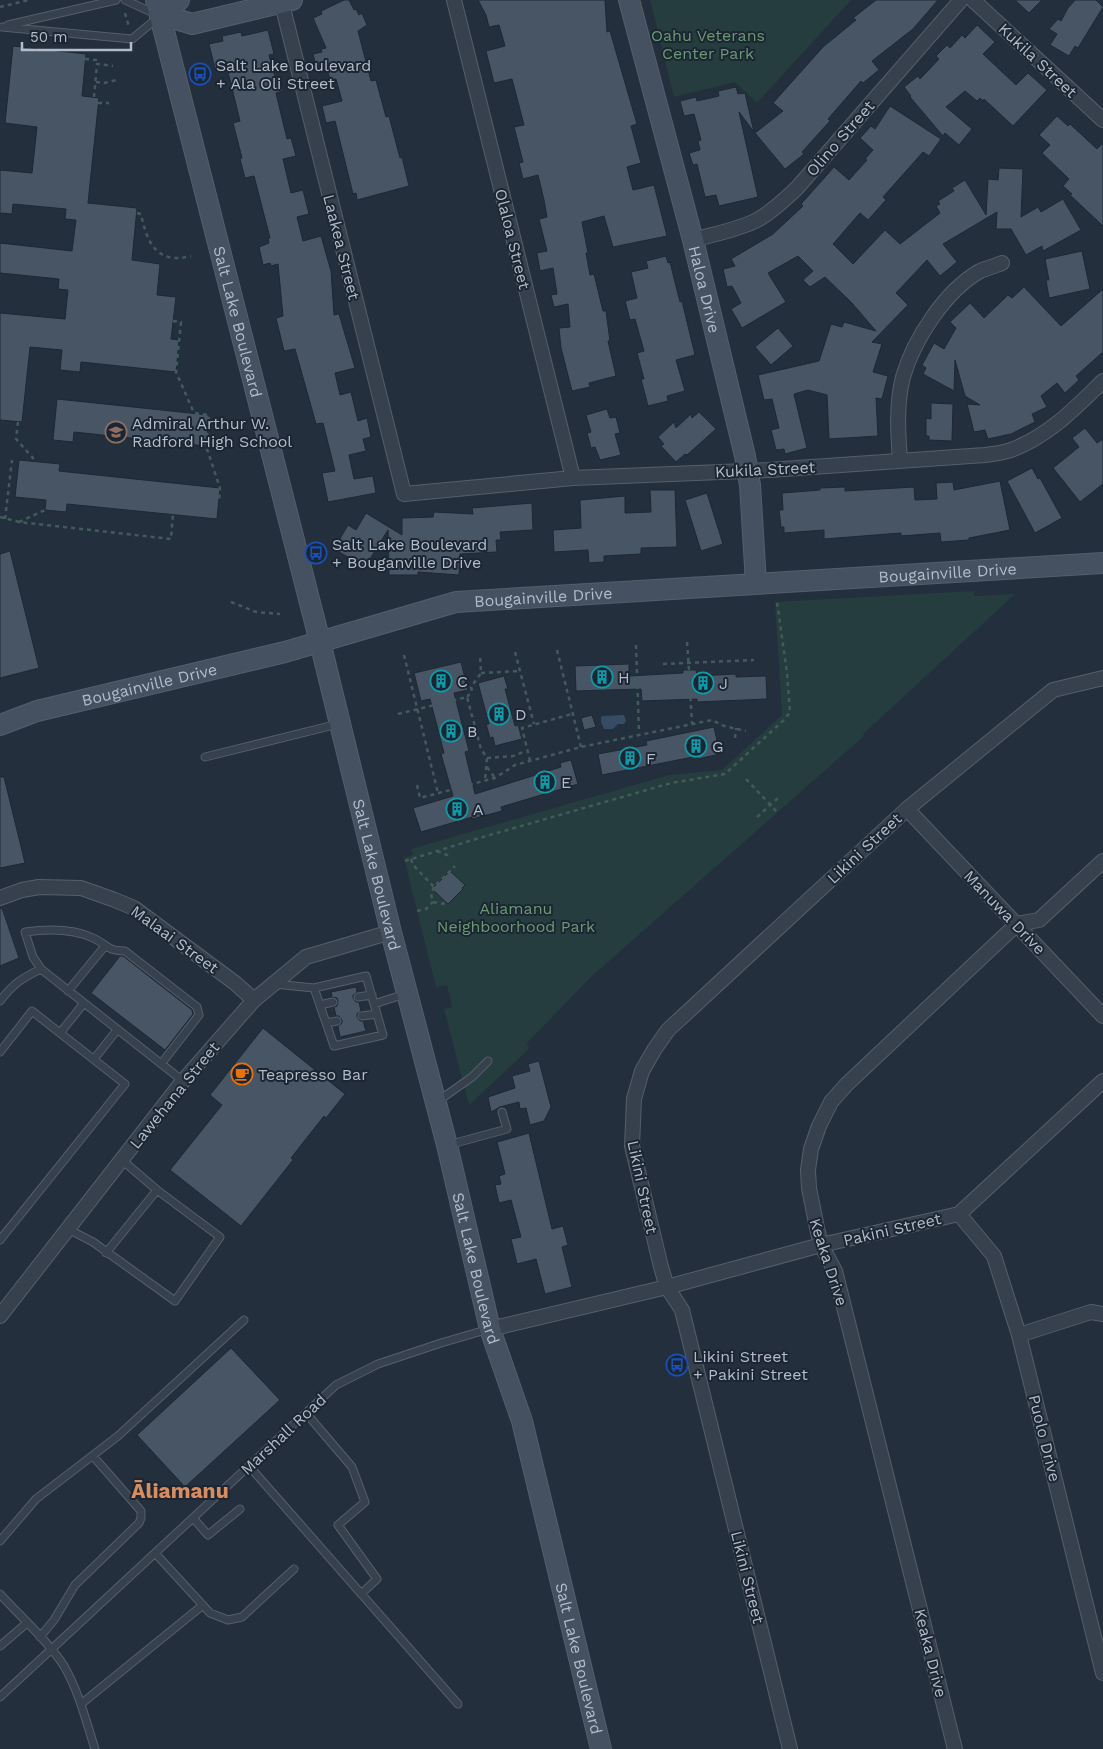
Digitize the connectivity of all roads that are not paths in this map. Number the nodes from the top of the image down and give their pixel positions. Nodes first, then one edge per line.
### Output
1 (116, 0) edge
2 (125, 0) edge
3 (179, 0) edge
4 (454, 0) edge
5 (629, 0) edge
6 (961, 0) edge
7 (973, 0) edge
8 (285, 1) edge
9 (160, 10) edge
10 (1, 27) edge
11 (1103, 120) edge
12 (693, 240) junction
13 (1002, 263) dead end
14 (1103, 381) edge
15 (900, 461) junction
16 (747, 471) junction
17 (573, 478) junction
18 (404, 494) joint
19 (1103, 564) edge
20 (756, 584) junction
21 (320, 642) junction
22 (1103, 678) edge
23 (339, 724) junction
24 (0, 725) edge
25 (205, 757) dead end
26 (907, 809) junction
27 (1103, 861) edge
28 (0, 898) edge
29 (1017, 924) junction
30 (391, 932) junction
31 (105, 946) junction
32 (41, 969) junction
33 (274, 984) junction
34 (314, 988) junction
35 (68, 991) junction
36 (407, 994) junction
37 (372, 995) junction
38 (358, 997) dead end
39 (254, 1000) junction
40 (0, 1001) edge
41 (333, 1002) dead end
42 (84, 1003) junction
43 (374, 1004) junction
44 (320, 1005) junction
45 (377, 1014) junction
46 (362, 1016) dead end
47 (1103, 1016) edge
48 (337, 1021) dead end
49 (326, 1023) junction
50 (117, 1030) junction
51 (60, 1033) junction
52 (0, 1052) edge
53 (94, 1060) junction
54 (488, 1061) dead end
55 (161, 1064) junction
56 (183, 1081) junction
57 (1103, 1081) edge
58 (435, 1103) junction
59 (502, 1112) dead end
60 (447, 1145) junction
61 (122, 1160) junction
62 (157, 1190) junction
63 (959, 1214) junction
64 (68, 1229) junction
65 (0, 1240) edge
66 (821, 1245) junction
67 (106, 1253) junction
68 (668, 1287) junction
69 (1103, 1314) edge
70 (0, 1316) edge
71 (244, 1320) dead end
72 (490, 1329) junction
73 (1019, 1335) junction
74 (306, 1413) junction
75 (93, 1456) junction
76 (248, 1466) junction
77 (240, 1509) dead end
78 (193, 1518) junction
79 (0, 1541) edge
80 (155, 1553) junction
81 (294, 1569) dead end
82 (0, 1594) edge
83 (361, 1594) junction
84 (203, 1605) junction
85 (27, 1623) junction
86 (40, 1637) junction
87 (0, 1646) edge
88 (51, 1649) junction
89 (1103, 1674) edge
90 (0, 1697) edge
91 (81, 1704) junction
92 (458, 1704) dead end
93 (95, 1749) edge
94 (601, 1749) edge
95 (790, 1749) edge
96 (955, 1749) edge

1 - 10 lane
2 - 9 lane
3 - 9 street
4 - 17 street, Olaloa Street
5 - 12 street, Haloa Drive
6 - 12 street, Olino Street
7 - 11 street, Kukila Street
8 - 9 street
8 - 18 street, Laakea Street
9 - 10 lane
9 - 21 street, Salt Lake Boulevard
12 - 16 street, Haloa Drive
13 - 15 street
14 - 15 street, Kukila Street
15 - 16 street, Kukila Street
16 - 17 street, Kukila Street
16 - 20 street, Haloa Drive
17 - 18 street, Kukila Street
19 - 20 street, Bougainville Drive
20 - 21 street, Bougainville Drive
21 - 23 street, Salt Lake Boulevard
21 - 24 street, Bougainville Drive
22 - 26 street, Likini Street
23 - 25 lane
23 - 30 street, Salt Lake Boulevard
26 - 29 street, Manuwa Drive
26 - 68 street, Likini Street
27 - 29 street, Keaka Drive
28 - 39 street, Malaai Street
29 - 47 street, Manuwa Drive
29 - 66 street, Keaka Drive
30 - 33 street, Lawehana Street
30 - 36 street, Salt Lake Boulevard
31 - 32 lane
31 - 35 lane
31 - 55 lane
32 - 35 lane
32 - 40 lane
33 - 34 lane
33 - 39 street, Lawehana Street
34 - 37 lane
34 - 44 lane
35 - 42 lane
36 - 43 lane
36 - 58 street, Salt Lake Boulevard
37 - 38 lane
37 - 43 lane
39 - 56 street, Lawehana Street
41 - 44 lane
42 - 50 lane
42 - 51 lane
43 - 45 lane
44 - 49 lane
45 - 46 lane
45 - 49 lane
48 - 49 lane
50 - 53 lane
50 - 55 lane
51 - 52 lane
51 - 53 lane
53 - 65 lane
54 - 58 lane
55 - 56 lane
56 - 61 street, Lawehana Street
57 - 63 street, Pakini Street
58 - 60 street, Salt Lake Boulevard
59 - 60 lane
60 - 72 street, Salt Lake Boulevard
61 - 62 lane
61 - 64 street, Lawehana Street
62 - 67 lane
62 - 67 lane
63 - 66 street, Pakini Street
63 - 73 street, Puolo Drive
64 - 67 lane
64 - 70 street, Lawehana Street
66 - 68 street, Pakini Street
66 - 96 street, Keaka Drive
68 - 72 street, Pakini Street
68 - 95 street, Likini Street
69 - 73 street
71 - 75 lane
72 - 74 lane, Marshall Road
72 - 94 street, Salt Lake Boulevard
73 - 89 street, Puolo Drive
74 - 76 lane, Marshall Road
74 - 83 lane
75 - 79 lane
75 - 86 lane
76 - 78 lane, Marshall Road
76 - 83 lane
77 - 78 lane
78 - 80 lane, Marshall Road
80 - 84 lane
80 - 88 lane, Marshall Road
81 - 84 lane
82 - 85 lane
83 - 92 lane
84 - 91 lane
85 - 86 lane
85 - 87 lane
86 - 88 lane
88 - 90 lane, Marshall Road
88 - 91 lane
91 - 93 lane

